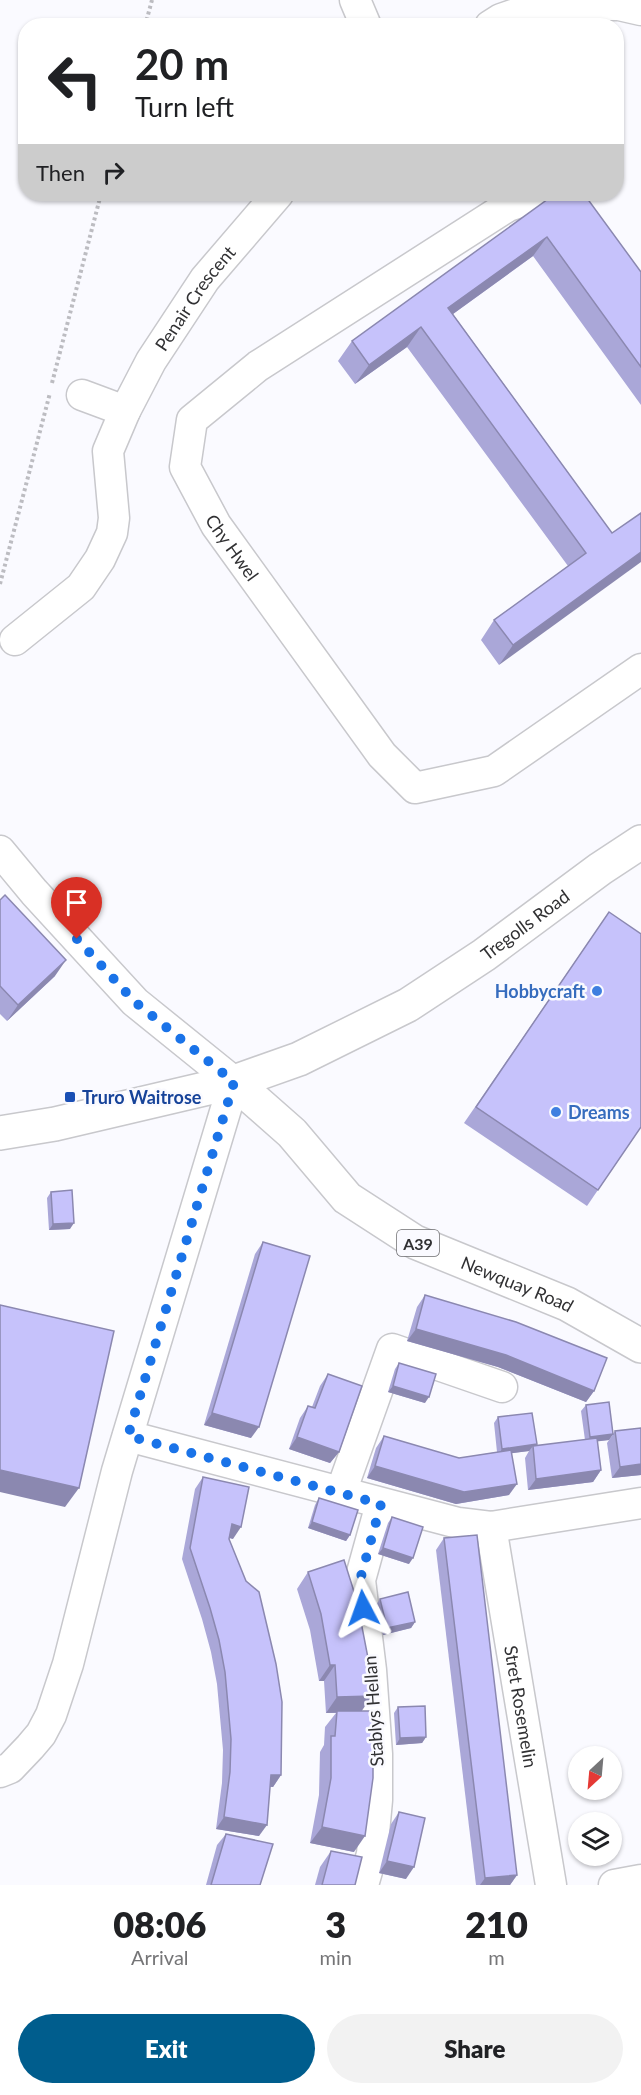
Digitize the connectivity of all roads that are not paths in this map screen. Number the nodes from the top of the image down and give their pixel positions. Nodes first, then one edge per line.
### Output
1 (355, 0) edge
2 (626, 5) edge
3 (363, 18) edge
4 (504, 18) edge
5 (272, 201) edge
6 (523, 201) edge
7 (82, 395) dead end
8 (125, 411) junction
9 (15, 640) dead end
10 (641, 669) edge
11 (641, 842) edge
12 (0, 851) edge
13 (234, 1082) junction
14 (0, 1133) edge
15 (641, 1346) edge
16 (502, 1387) dead end
17 (128, 1436) junction
18 (341, 1492) junction
19 (641, 1503) edge
20 (381, 1504) junction
21 (491, 1527) junction
22 (0, 1772) edge
23 (641, 1880) edge
24 (363, 1885) edge
25 (551, 1885) edge
26 (614, 1885) edge

1 - 3 street
2 - 4 street
5 - 8 street, Penair Crescent
6 - 10 street, Chy Hwel
7 - 8 street
8 - 9 street, Penair Crescent
11 - 13 highway, Tregolls Road
12 - 13 street
13 - 14 highway, Tregolls Road
13 - 15 highway, Newquay Road / A39
13 - 17 street
16 - 18 street
17 - 18 street
17 - 22 street
18 - 20 street
19 - 21 street
20 - 21 street
20 - 24 street, Stablys Hellan
21 - 25 street, Stret Rosemelin
23 - 26 street

